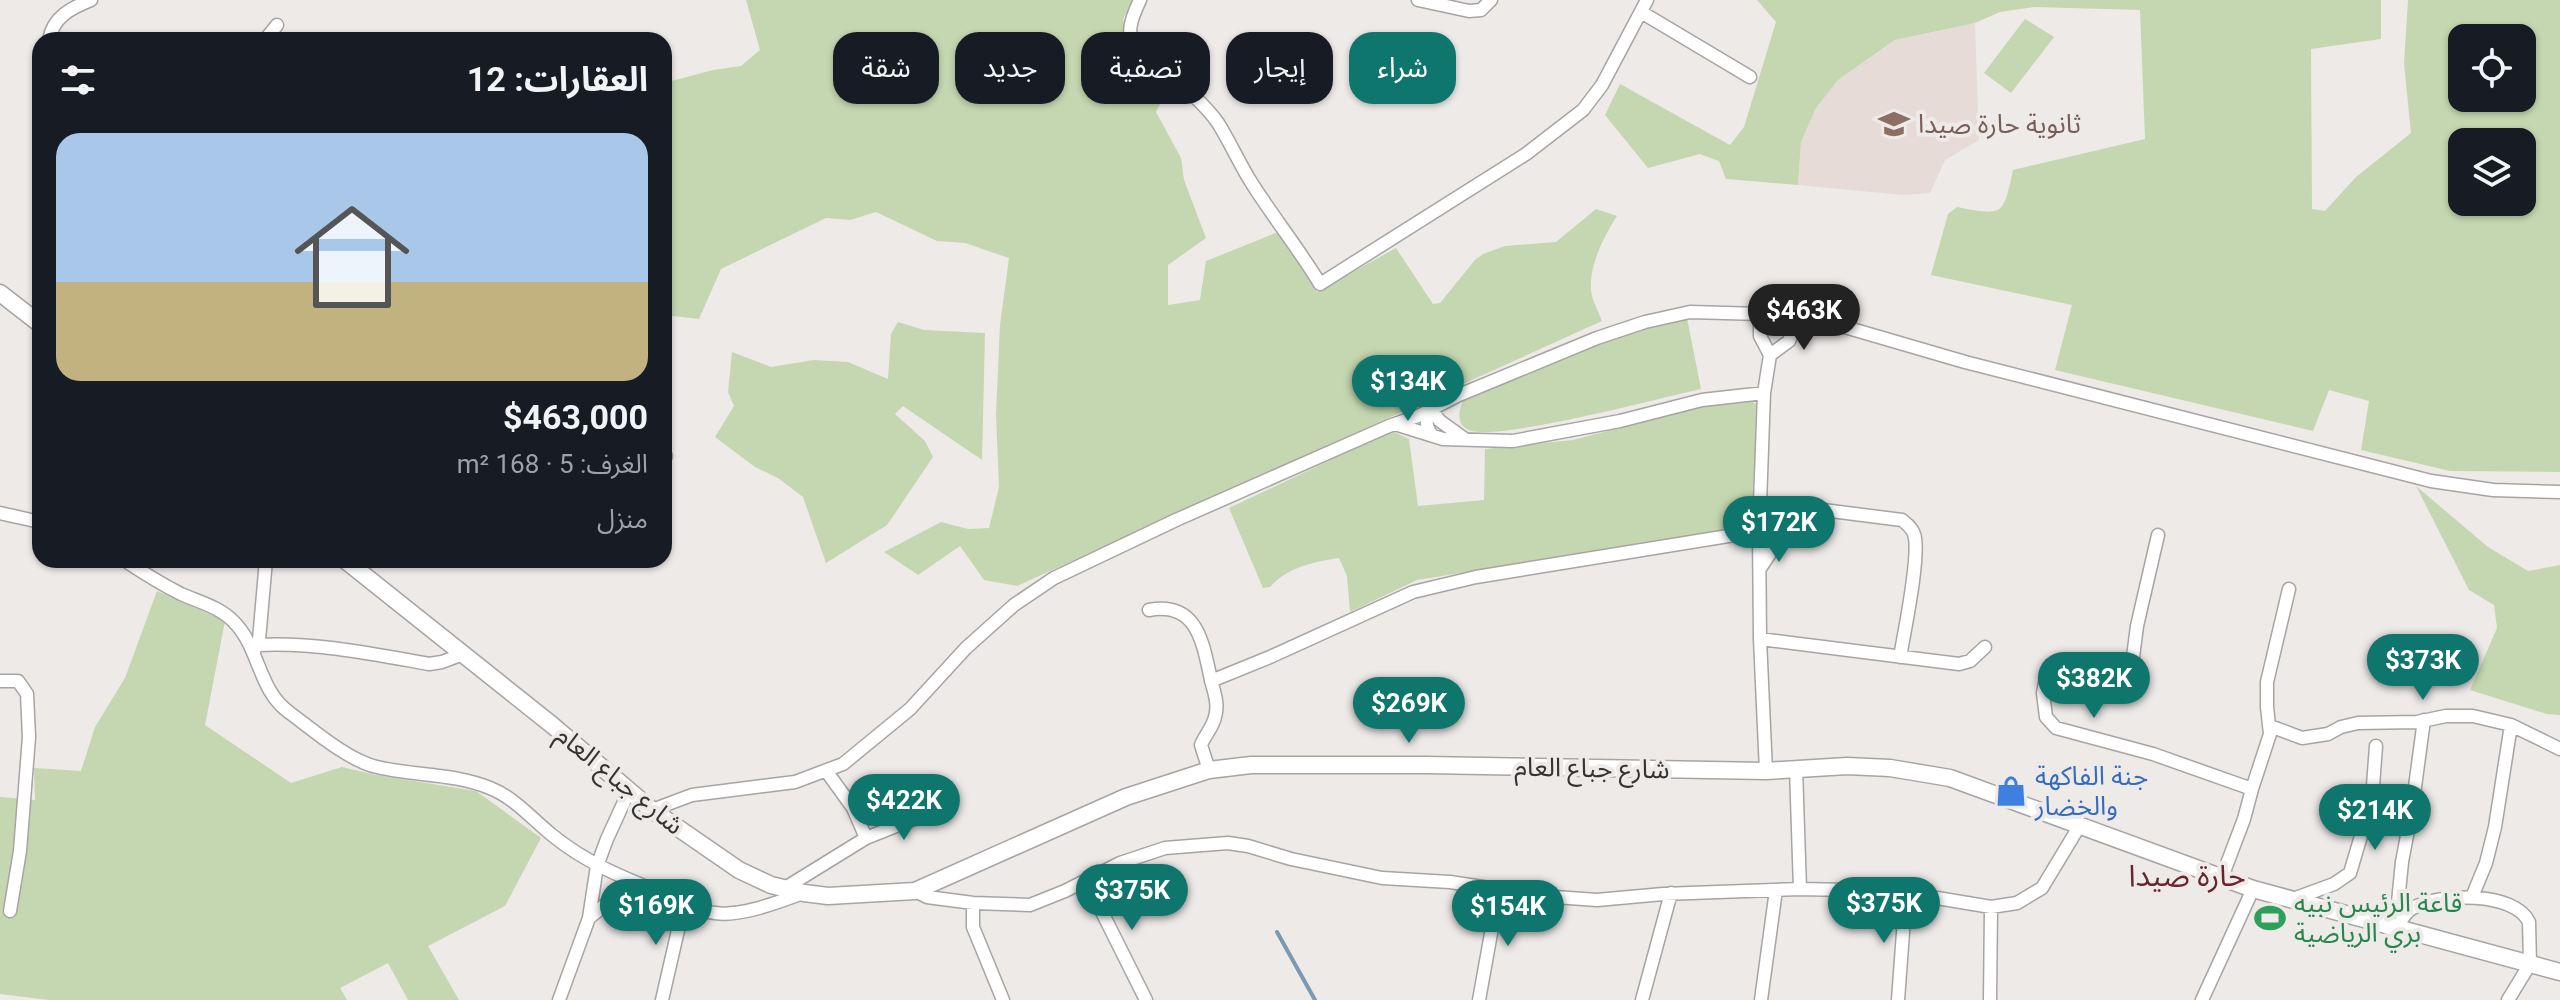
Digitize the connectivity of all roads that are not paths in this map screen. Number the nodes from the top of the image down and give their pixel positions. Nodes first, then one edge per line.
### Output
1 (91, 0) edge
2 (1140, 0) edge
3 (1418, 0) edge
4 (1491, 0) edge
5 (1644, 6) edge
6 (277, 25) dead end
7 (51, 32) edge
8 (271, 32) edge
9 (1750, 77) dead end
10 (0, 293) edge
11 (1760, 314) junction
12 (32, 318) edge
13 (1798, 318) junction
14 (1770, 355) junction
15 (1764, 393) junction
16 (1452, 399) junction
17 (1431, 410) junction
18 (1395, 424) junction
19 (1450, 428) junction
20 (1432, 435) junction
21 (1465, 439) junction
22 (2560, 492) edge
23 (0, 513) edge
24 (32, 520) edge
25 (1759, 531) junction
26 (2158, 535) dead end
27 (1761, 567) junction
28 (137, 568) edge
29 (265, 568) edge
30 (355, 568) edge
31 (2289, 589) dead end
32 (1149, 610) dead end
33 (1760, 639) junction
34 (1985, 647) dead end
35 (255, 649) junction
36 (463, 654) junction
37 (1900, 657) junction
38 (0, 681) edge
39 (1211, 681) junction
40 (2424, 720) junction
41 (2511, 725) junction
42 (2270, 726) junction
43 (2376, 746) dead end
44 (2560, 749) edge
45 (1796, 769) junction
46 (1209, 770) junction
47 (1766, 771) junction
48 (827, 772) junction
49 (2252, 789) junction
50 (629, 791) junction
51 (652, 810) junction
52 (929, 813) dead end
53 (2080, 825) junction
54 (866, 838) junction
55 (597, 866) junction
56 (2222, 877) junction
57 (1086, 880) junction
58 (633, 882) junction
59 (785, 888) junction
60 (1499, 889) junction
61 (1800, 889) junction
62 (2253, 889) junction
63 (1776, 890) junction
64 (915, 891) junction
65 (1906, 892) junction
66 (804, 893) junction
67 (1671, 893) junction
68 (2472, 897) junction
69 (2293, 899) junction
70 (973, 903) junction
71 (684, 904) junction
72 (1991, 907) junction
73 (10, 911) dead end
74 (589, 918) junction
75 (2401, 922) junction
76 (2530, 964) junction
77 (2560, 972) edge
78 (558, 1000) edge
79 (662, 1000) edge
80 (1003, 1000) edge
81 (1146, 1000) edge
82 (1479, 1000) edge
83 (1642, 1000) edge
84 (1761, 1000) edge
85 (1898, 1000) edge
86 (1990, 1000) edge
87 (2202, 1000) edge
88 (2508, 1000) edge

1 - 7 street
2 - 5 street
3 - 4 street
5 - 9 street
6 - 8 street
10 - 12 main road
11 - 13 street
11 - 14 street
11 - 16 street
13 - 14 street
13 - 22 street
14 - 15 street
15 - 21 street
15 - 25 street
16 - 17 street
16 - 19 street
17 - 18 street
17 - 19 street
17 - 20 street
18 - 20 street
18 - 48 street
19 - 21 street
20 - 21 street
23 - 24 street
25 - 27 street
25 - 39 street
26 - 49 street
27 - 33 street
27 - 37 street
28 - 35 street
29 - 35 street
30 - 36 main road, شارع جباع العام
31 - 42 street
32 - 39 street
33 - 37 street
33 - 47 street
34 - 37 street
35 - 36 street
35 - 55 street
36 - 50 main road, شارع جباع العام
38 - 73 street
39 - 46 street
40 - 41 street
40 - 42 street
40 - 75 street
41 - 44 street
41 - 68 street
42 - 49 street
43 - 69 street
45 - 47 main road, شارع جباع العام
45 - 53 main road, شارع جباع العام
45 - 61 street
46 - 47 main road, شارع جباع العام
46 - 64 main road, شارع جباع العام
48 - 51 street
48 - 54 street
49 - 56 street
50 - 51 main road, شارع جباع العام
50 - 55 street
51 - 59 main road, شارع جباع العام
52 - 54 street
53 - 56 main road, شارع جباع العام
53 - 72 street
54 - 59 street
55 - 58 street
55 - 74 street
56 - 62 main road, شارع جباع العام
57 - 60 street
57 - 70 street
57 - 81 street
58 - 71 street
58 - 74 street
59 - 66 main road, شارع جباع العام
60 - 67 street
60 - 82 street
61 - 63 street
61 - 65 street
62 - 69 main road, شارع جباع العام
62 - 87 street
63 - 67 street
63 - 84 street
64 - 66 main road, شارع جباع العام
64 - 70 street
65 - 72 street
65 - 85 street
66 - 71 street
67 - 83 street
68 - 75 street
68 - 76 street
69 - 75 main road, شارع جباع العام
70 - 80 street
71 - 79 street
72 - 86 street
74 - 78 street
75 - 76 main road, شارع جباع العام
76 - 77 main road, شارع جباع العام
76 - 88 street

